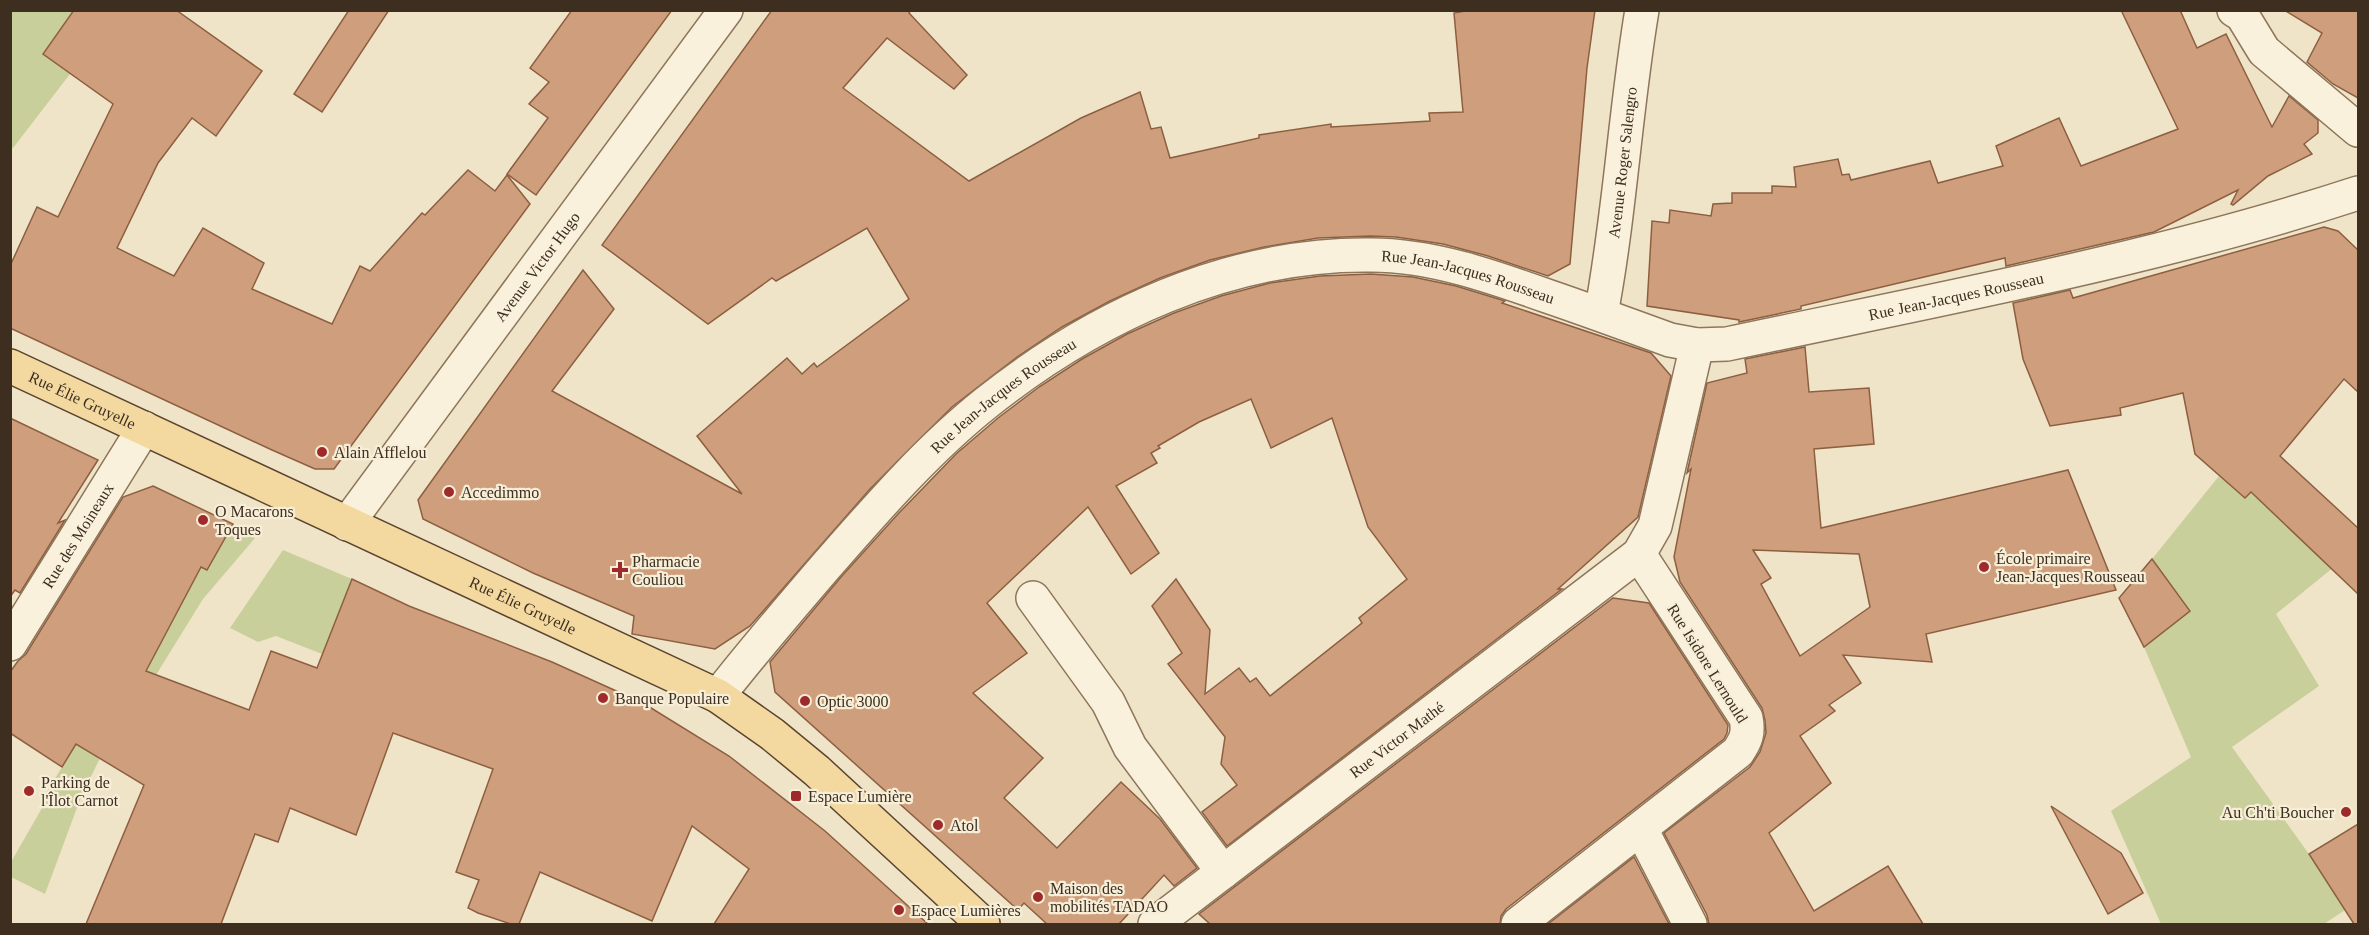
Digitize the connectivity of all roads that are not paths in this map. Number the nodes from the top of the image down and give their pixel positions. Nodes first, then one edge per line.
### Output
1 (726, 10) edge
2 (1642, 10) edge
3 (2234, 10) edge
4 (2358, 129) edge
5 (2358, 193) edge
6 (1601, 314) junction
7 (1697, 345) junction
8 (10, 366) edge
9 (144, 428) junction
10 (348, 524) junction
11 (1639, 554) junction
12 (1033, 598) dead end
13 (10, 644) edge
14 (718, 696) junction
15 (1641, 829) junction
16 (1223, 872) junction
17 (983, 924) edge
18 (1155, 924) edge
19 (1518, 924) edge
20 (1690, 924) edge

1 - 10 street, Avenue Victor Hugo
2 - 6 street, Avenue Roger Salengro
3 - 4 street
5 - 7 street, Rue Jean-Jacques Rousseau
6 - 7 street, Rue Jean-Jacques Rousseau
6 - 14 street, Rue Jean-Jacques Rousseau
7 - 11 street
8 - 9 main road, Rue Élie Gruyelle
9 - 10 main road, Rue Élie Gruyelle
9 - 13 street, Rue des Moineaux
10 - 14 main road, Rue Élie Gruyelle
11 - 15 street, Rue Isidore Lernould
11 - 16 street, Rue Victor Mathé
12 - 16 street
14 - 17 main road, Rue Élie Gruyelle
15 - 19 street, Rue Isidore Lernould
15 - 20 street
16 - 18 street, Rue Victor Mathé

